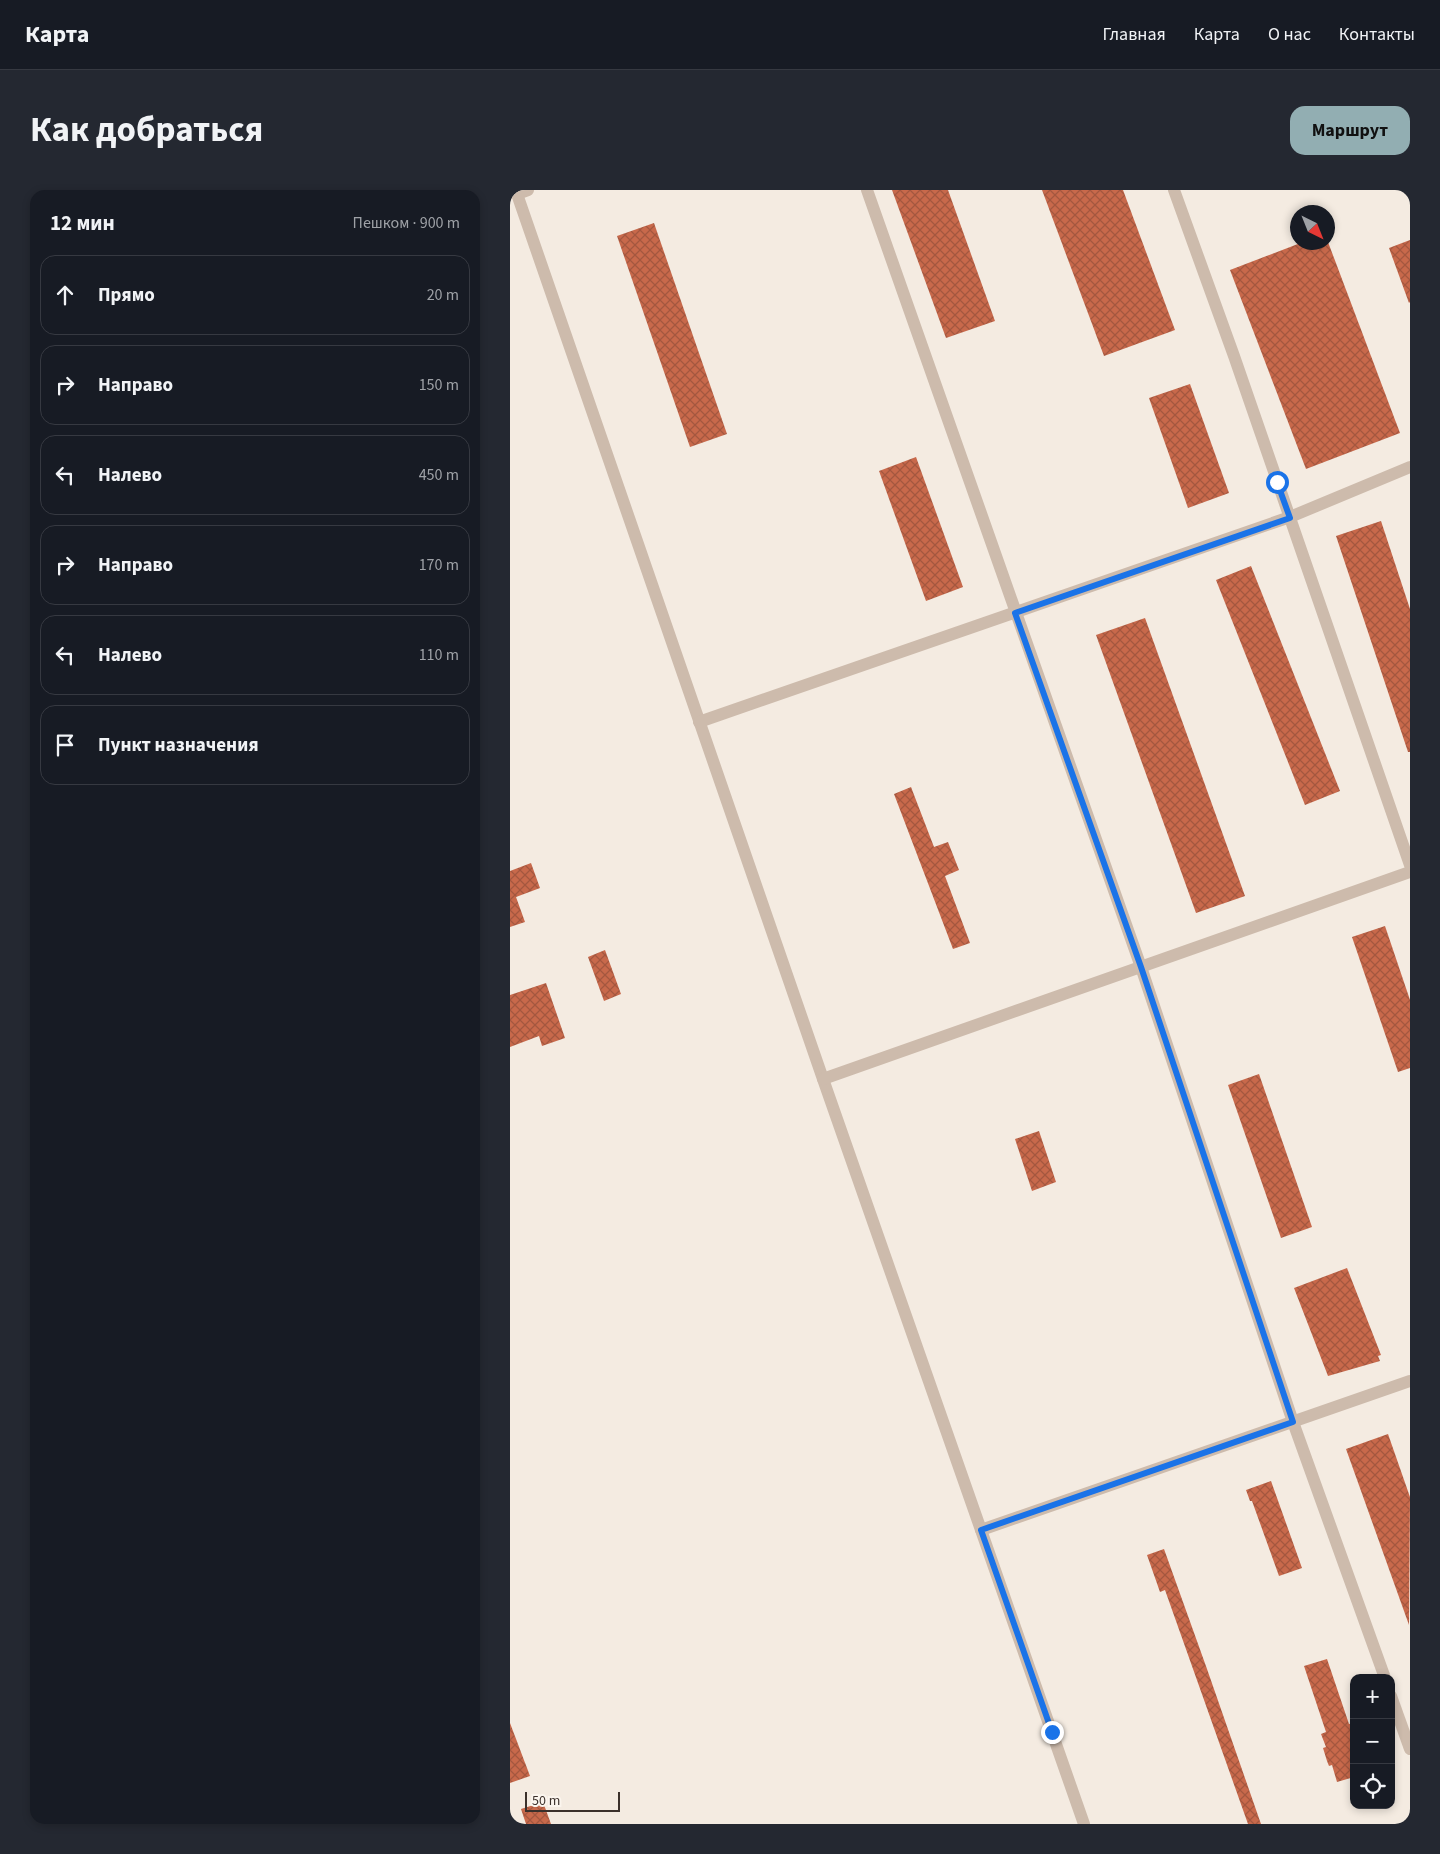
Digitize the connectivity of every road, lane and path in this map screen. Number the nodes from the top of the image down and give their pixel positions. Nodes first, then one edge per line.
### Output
1 (528, 190) edge
2 (867, 190) edge
3 (1174, 190) edge
4 (1410, 467) edge
5 (1290, 518) junction
6 (1015, 613) junction
7 (699, 722) junction
8 (1410, 865) edge
9 (1410, 872) edge
10 (1141, 967) junction
11 (823, 1078) junction
12 (1410, 1381) edge
13 (1293, 1422) junction
14 (981, 1530) junction
15 (1384, 1674) edge
16 (1395, 1707) edge
17 (1410, 1748) edge
18 (1084, 1824) edge

1 - 7 lane
2 - 6 lane
3 - 5 lane
4 - 5 lane
5 - 6 lane
5 - 8 lane
6 - 7 lane
6 - 10 lane
7 - 11 lane
9 - 10 lane
10 - 11 lane
10 - 13 lane
11 - 14 lane
12 - 13 lane
13 - 14 lane
13 - 15 lane
14 - 18 lane
16 - 17 lane

